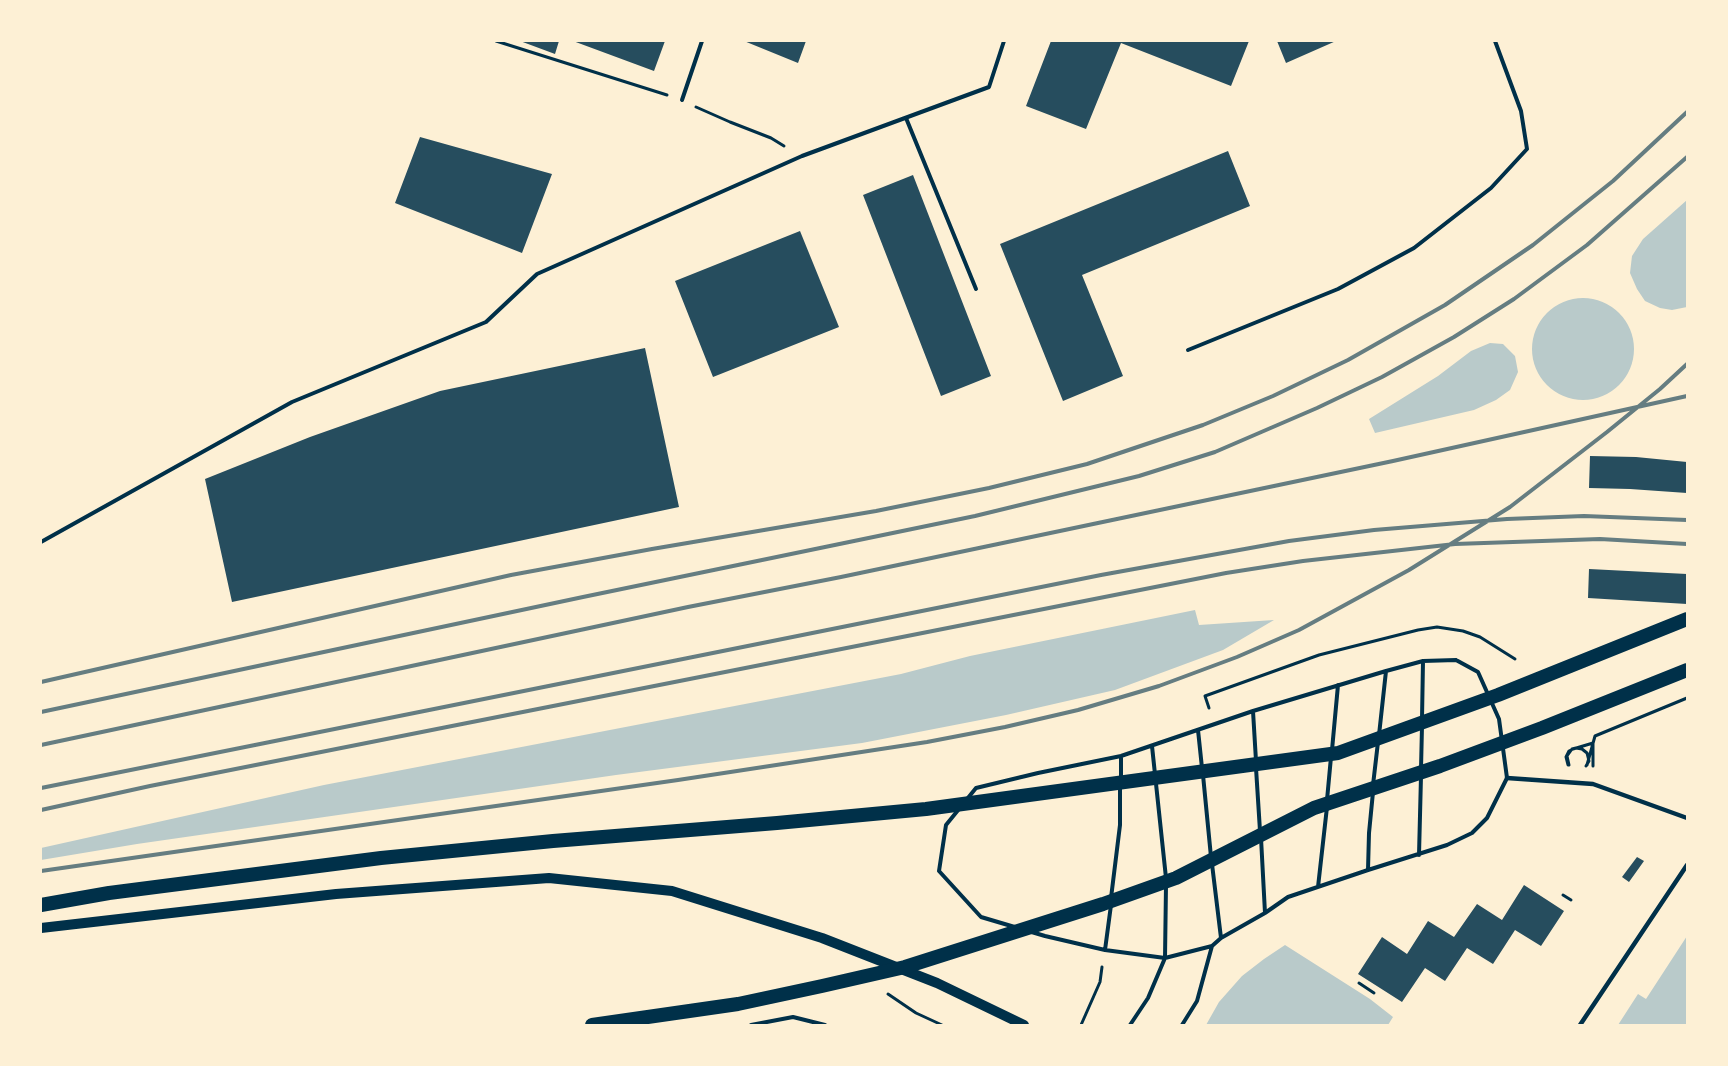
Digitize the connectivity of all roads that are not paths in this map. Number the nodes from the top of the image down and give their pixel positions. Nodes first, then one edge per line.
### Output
1 (702, 41) edge
2 (1004, 41) edge
3 (1495, 41) edge
4 (682, 100) road end
5 (906, 118) junction
6 (976, 289) dead end
7 (1188, 350) dead end
8 (41, 542) edge
9 (1687, 619) edge
10 (1423, 661) junction
11 (1386, 670) junction
12 (1687, 670) edge
13 (1338, 685) junction
14 (1253, 711) junction
15 (1198, 730) junction
16 (1152, 746) junction
17 (1121, 756) junction
18 (1507, 778) junction
19 (1687, 818) edge
20 (1419, 855) junction
21 (1687, 864) edge
22 (1368, 870) junction
23 (1318, 887) junction
24 (41, 905) edge
25 (1265, 913) junction
26 (41, 928) edge
27 (1221, 938) junction
28 (1212, 946) junction
29 (1105, 950) junction
30 (1165, 958) junction
31 (1186, 1018) junction
32 (592, 1025) edge
33 (751, 1025) edge
34 (825, 1025) edge
35 (1024, 1025) edge
36 (1130, 1025) edge
37 (1182, 1025) edge
38 (1186, 1025) edge
39 (1580, 1025) edge

1 - 4 lane
2 - 5 lane
3 - 7 lane
5 - 6 lane
5 - 8 lane
9 - 24 highway
10 - 11 lane
10 - 18 lane
10 - 20 lane
11 - 13 lane
11 - 22 lane
12 - 32 highway
13 - 14 lane
13 - 23 lane
14 - 15 lane
14 - 25 lane
15 - 16 lane
15 - 27 lane
16 - 17 lane
16 - 30 lane
17 - 29 lane
17 - 29 lane
18 - 19 street
18 - 20 lane
20 - 22 lane
21 - 39 street
22 - 23 lane
23 - 25 lane
25 - 27 lane
26 - 35 main road
27 - 28 lane
28 - 30 lane
28 - 31 lane
29 - 30 lane
30 - 36 lane
31 - 37 lane
31 - 38 lane
33 - 34 lane

